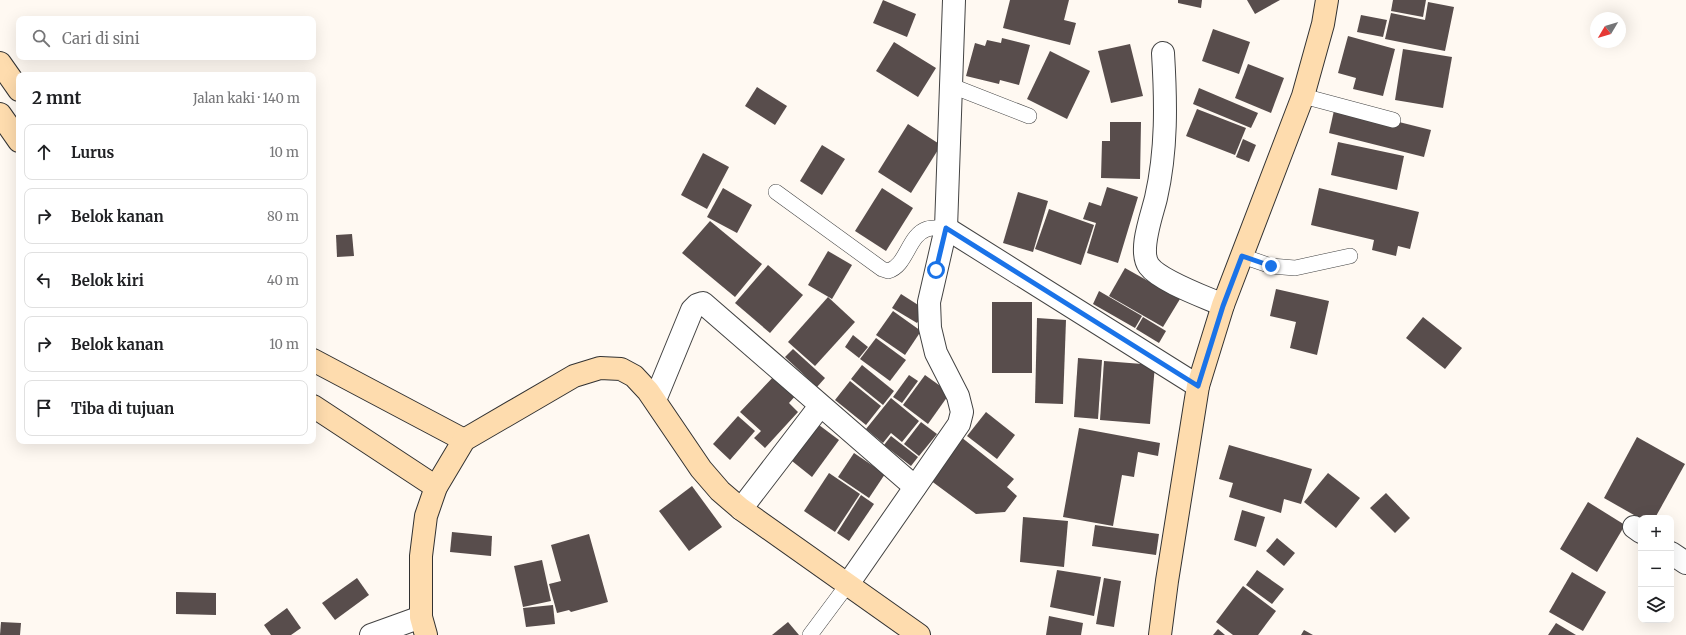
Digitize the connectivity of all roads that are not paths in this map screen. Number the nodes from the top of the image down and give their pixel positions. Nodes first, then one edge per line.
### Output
1 (954, 0) edge
2 (1327, 0) edge
3 (1163, 53) dead end
4 (0, 62) edge
5 (16, 86) edge
6 (952, 86) junction
7 (1302, 96) junction
8 (0, 114) edge
9 (1029, 116) dead end
10 (1393, 120) dead end
11 (16, 137) edge
12 (776, 192) dead end
13 (946, 228) junction
14 (1242, 256) junction
15 (1350, 256) dead end
16 (1223, 306) junction
17 (316, 362) edge
18 (1198, 386) junction
19 (654, 400) junction
20 (820, 406) junction
21 (316, 408) edge
22 (464, 440) junction
23 (436, 486) junction
24 (914, 487) junction
25 (741, 509) junction
26 (1674, 555) edge
27 (1686, 563) edge
28 (848, 584) junction
29 (424, 626) edge
30 (371, 635) edge
31 (810, 635) edge
32 (919, 635) edge
33 (1160, 635) edge

1 - 6 street
2 - 7 street
3 - 16 street
4 - 5 street
6 - 9 lane
6 - 13 street
7 - 10 lane
7 - 14 street
8 - 11 street
12 - 13 lane
13 - 18 street
13 - 24 street
14 - 15 lane
14 - 16 street
16 - 18 street
17 - 22 street
18 - 33 street
19 - 20 street
19 - 22 street
19 - 25 street
20 - 24 street
20 - 25 street
21 - 23 street
22 - 23 street
23 - 29 street
24 - 28 street
25 - 28 street
26 - 27 street
28 - 31 lane
28 - 32 street
29 - 30 street

